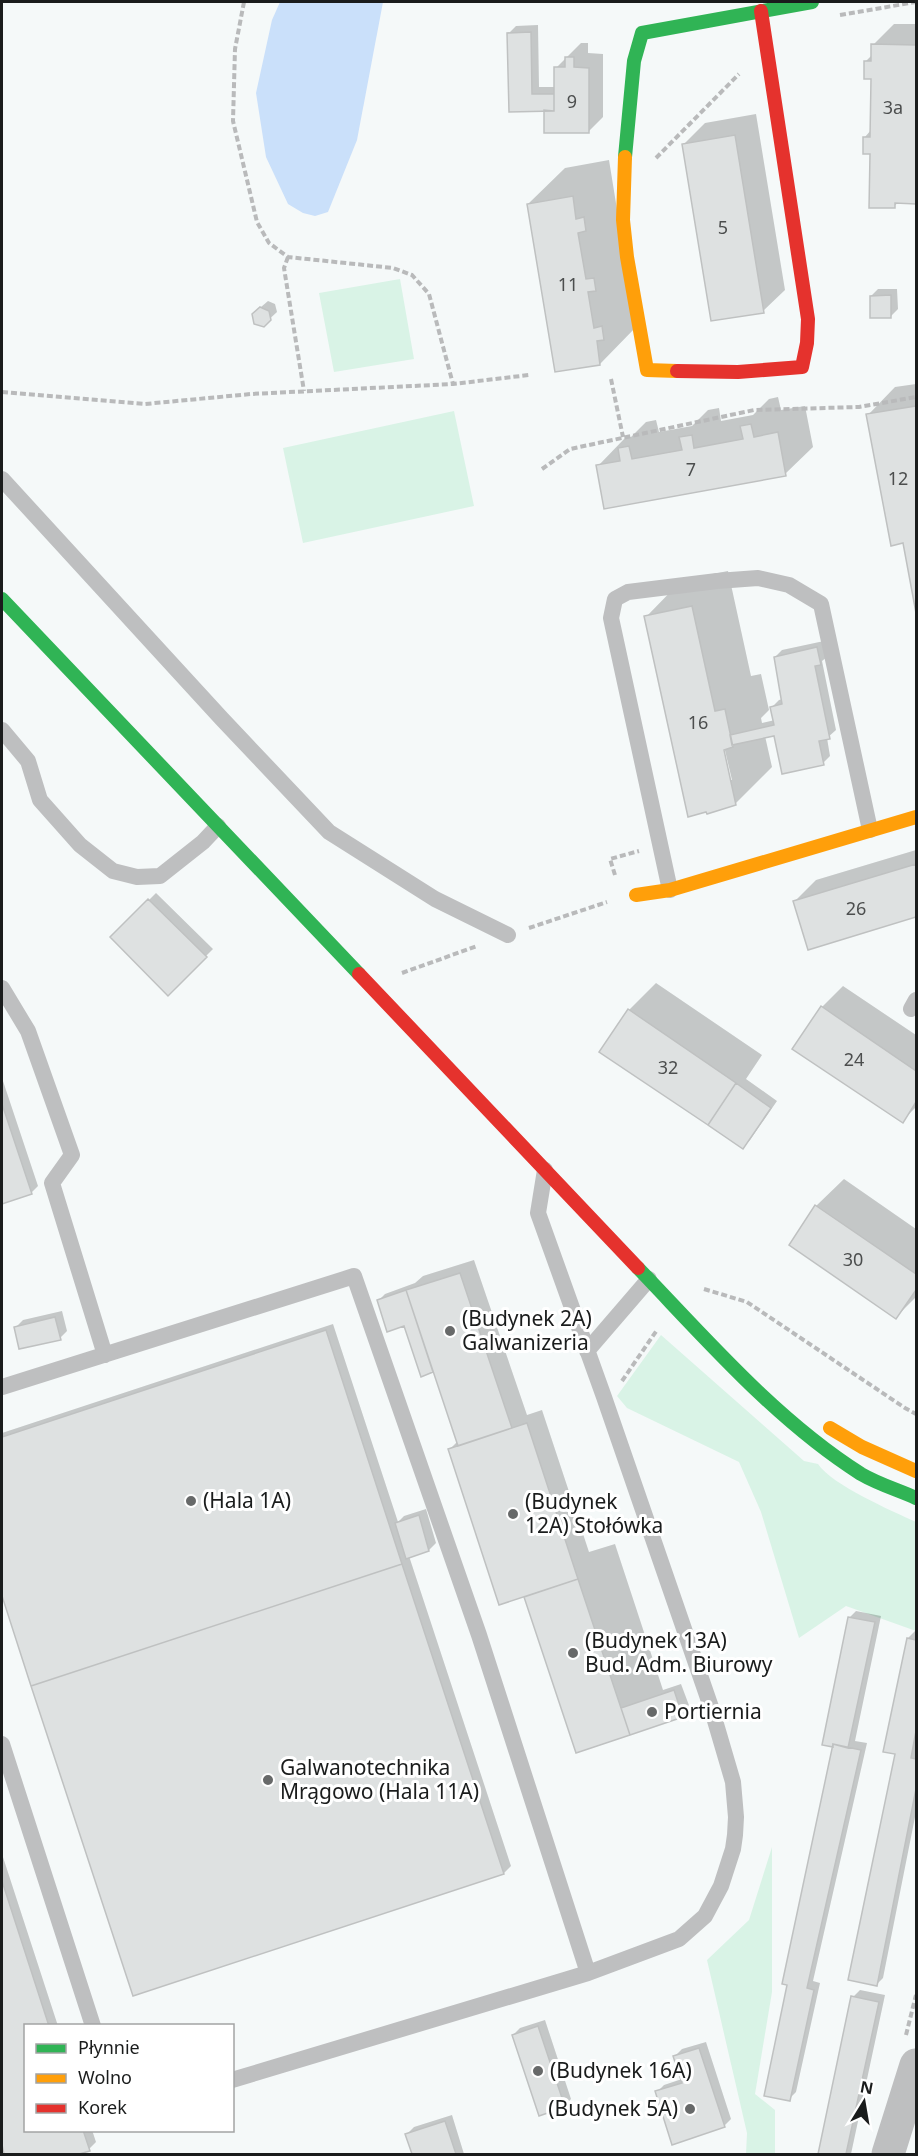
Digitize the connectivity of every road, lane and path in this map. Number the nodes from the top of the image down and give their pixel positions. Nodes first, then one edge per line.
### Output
1 (244, 2) edge
2 (812, 2) edge
3 (916, 2) edge
4 (761, 11) junction
5 (834, 16) dead end
6 (743, 70) dead end
7 (625, 180) junction
8 (288, 257) junction
9 (529, 375) dead end
10 (611, 379) dead end
11 (453, 384) junction
12 (304, 391) junction
13 (2, 392) edge
14 (916, 397) edge
15 (623, 437) junction
16 (542, 468) dead end
17 (2, 478) edge
18 (2, 599) edge
19 (2, 730) edge
20 (916, 817) edge
21 (218, 826) junction
22 (870, 830) junction
23 (670, 890) junction
24 (636, 895) dead end
25 (508, 935) dead end
26 (2, 988) edge
27 (546, 1169) junction
28 (649, 1279) junction
29 (703, 1289) dead end
30 (662, 1322) dead end
31 (587, 1351) junction
32 (105, 1355) junction
33 (751, 1382) junction
34 (2, 1387) edge
35 (604, 1397) junction
36 (801, 1412) dead end
37 (916, 1414) edge
38 (822, 1424) dead end
39 (916, 1471) edge
40 (916, 1498) edge
41 (2, 1744) edge
42 (588, 1972) junction
43 (93, 2024) edge
44 (916, 2065) edge
45 (234, 2079) edge
46 (888, 2154) edge

1 - 8 path
2 - 4 street
3 - 5 path
4 - 7 street
4 - 7 street
6 - 7 path
8 - 11 path
8 - 12 path
9 - 11 path
10 - 15 path
11 - 12 path
12 - 13 path
14 - 15 path
15 - 16 path
17 - 25 lane
18 - 21 street
19 - 21 lane
20 - 22 street
21 - 27 street
22 - 23 street
22 - 23 lane
23 - 24 street
26 - 32 lane
27 - 28 street
27 - 31 lane
28 - 31 lane
28 - 33 street
29 - 37 path
30 - 35 path
31 - 35 lane
32 - 34 lane
32 - 42 lane
33 - 36 street
33 - 40 street
35 - 42 lane
38 - 39 street
41 - 43 lane
42 - 45 lane
44 - 46 street

